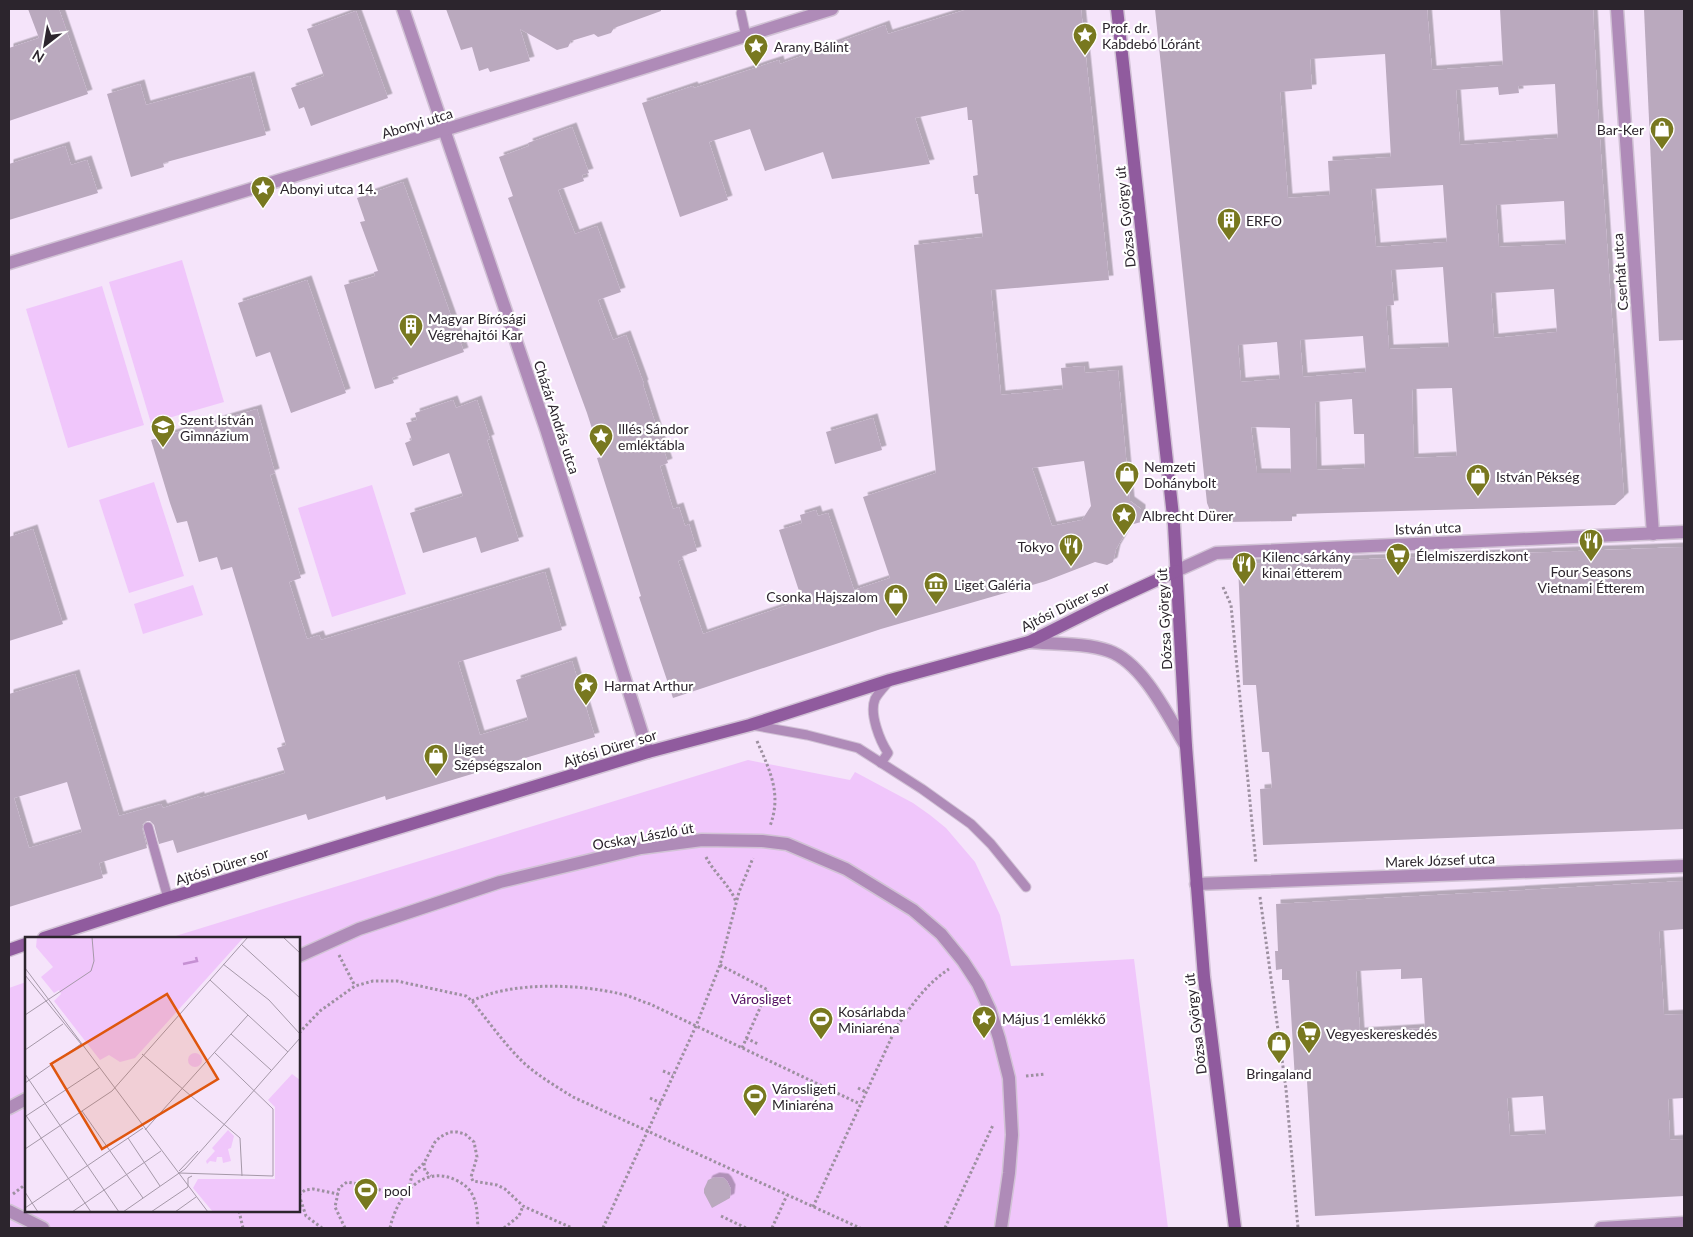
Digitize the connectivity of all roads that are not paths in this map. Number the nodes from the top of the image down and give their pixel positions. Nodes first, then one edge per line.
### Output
1 (403, 9) edge
2 (832, 9) edge
3 (1117, 9) edge
4 (1617, 9) edge
5 (741, 13) dead end
6 (746, 36) junction
7 (444, 130) junction
8 (9, 264) edge
9 (1684, 532) edge
10 (1653, 534) junction
11 (1176, 571) junction
12 (1029, 642) junction
13 (890, 680) junction
14 (750, 725) junction
15 (1186, 746) junction
16 (648, 752) junction
17 (881, 763) junction
18 (148, 827) dead end
19 (1684, 866) edge
20 (1196, 884) junction
21 (1026, 887) dead end
22 (168, 898) junction
23 (47, 937) edge
24 (25, 944) edge
25 (9, 950) edge
26 (300, 956) edge
27 (25, 1100) edge
28 (9, 1108) edge
29 (9, 1210) edge
30 (1684, 1223) edge
31 (43, 1228) edge
32 (1002, 1228) edge
33 (1235, 1228) edge
34 (1601, 1228) edge

1 - 7 street, Cházár András utca
2 - 6 street, Abonyi utca
3 - 11 main road, Dózsa György út
4 - 10 street, Cserhát utca
5 - 6 lane
6 - 7 street, Abonyi utca
7 - 8 street, Abonyi utca
7 - 16 street, Cházár András utca
9 - 10 street, István utca
10 - 11 street, István utca
11 - 12 main road, Ajtósi Dürer sor
11 - 15 main road, Dózsa György út
12 - 13 main road, Ajtósi Dürer sor
12 - 15 street
13 - 14 main road, Ajtósi Dürer sor
13 - 17 lane
14 - 16 main road, Ajtósi Dürer sor
14 - 17 lane
15 - 20 main road, Dózsa György út
16 - 22 main road, Ajtósi Dürer sor
17 - 21 lane
18 - 22 lane
19 - 20 street, Marek József utca
20 - 33 main road, Dózsa György út
22 - 23 main road, Ajtósi Dürer sor
24 - 25 main road
26 - 32 street, Ocskay László út
27 - 28 street
29 - 31 street
30 - 34 street

